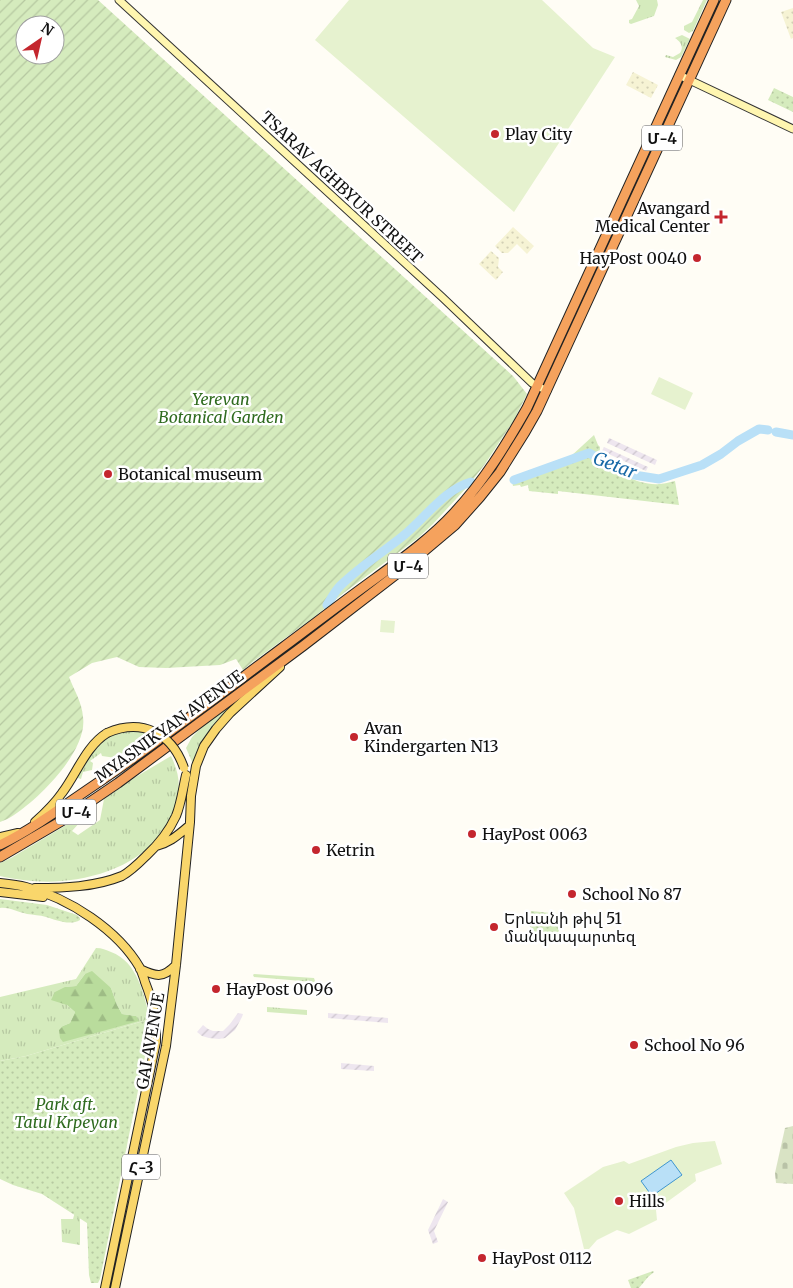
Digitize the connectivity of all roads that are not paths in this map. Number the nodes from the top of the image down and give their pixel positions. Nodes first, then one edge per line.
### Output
1 (119, 0) edge
2 (714, 0) edge
3 (726, 0) edge
4 (679, 75) junction
5 (689, 80) junction
6 (793, 129) edge
7 (538, 386) junction
8 (547, 391) junction
9 (303, 646) junction
10 (185, 771) junction
11 (191, 796) junction
12 (189, 826) junction
13 (26, 831) junction
14 (2, 841) edge
15 (156, 846) junction
16 (0, 857) edge
17 (0, 883) edge
18 (28, 888) junction
19 (0, 892) edge
20 (59, 899) junction
21 (176, 964) junction
22 (140, 969) junction
23 (105, 1288) edge
24 (115, 1288) edge

1 - 7 main road, TSARAV AGHBYUR STREET
2 - 4 highway, Մ-4
3 - 5 highway, Մ-4
4 - 5 main road
4 - 7 highway, Մ-4
5 - 6 main road
5 - 8 highway, Մ-4
7 - 8 main road, TSARAV AGHBYUR STREET
7 - 13 highway, MYASNIKYAN AVENUE / Մ-4
8 - 9 highway, Մ-4
9 - 11 main road
9 - 16 highway, MYASNIKYAN AVENUE / Մ-4
10 - 11 main road
10 - 13 main road, bridge
10 - 15 main road
11 - 12 main road, GAI AVENUE / Հ-3
12 - 15 main road
12 - 21 main road, GAI AVENUE / Հ-3
13 - 14 highway, MYASNIKYAN AVENUE / Մ-4
15 - 18 main road
17 - 18 main road
18 - 20 main road
19 - 20 main road
20 - 22 main road, GAI AVENUE / Հ-3
21 - 22 main road
21 - 24 main road, GAI AVENUE / Հ-3
22 - 23 main road, GAI AVENUE / Հ-3

